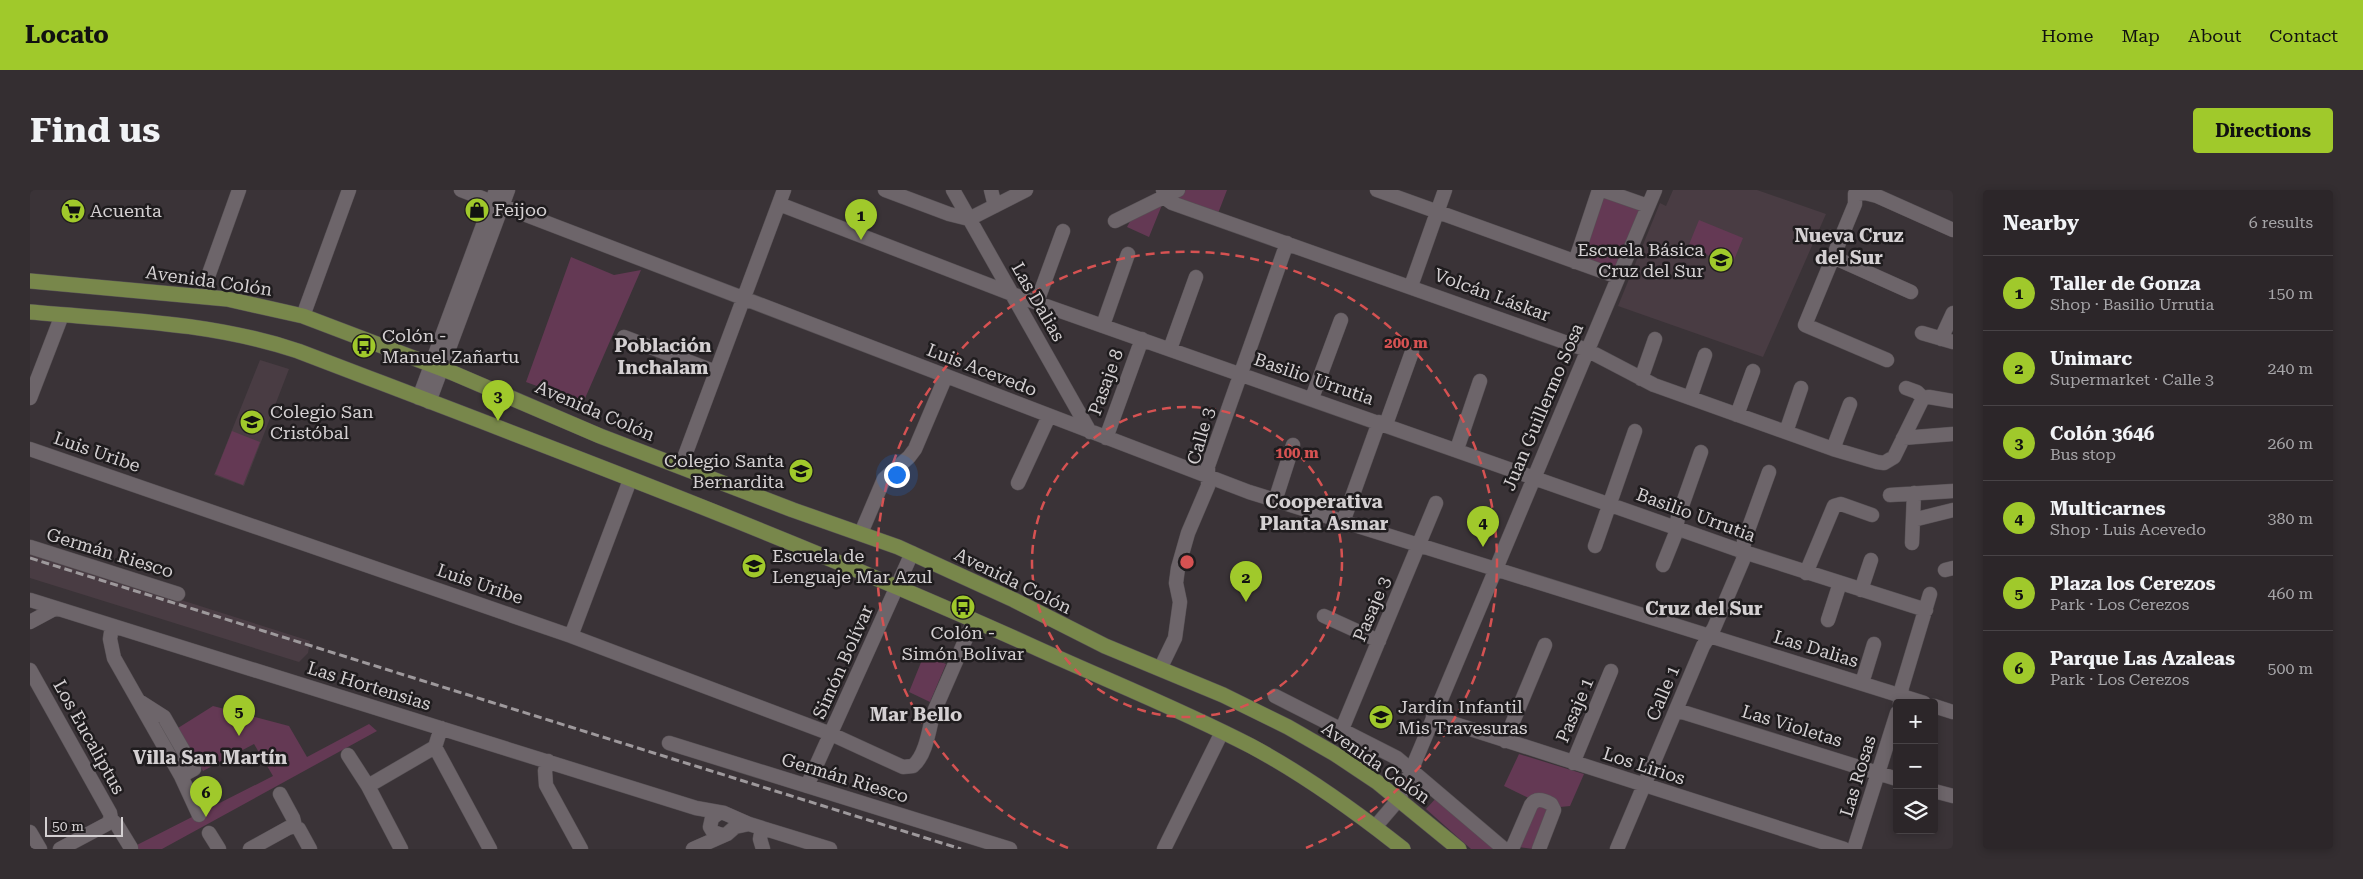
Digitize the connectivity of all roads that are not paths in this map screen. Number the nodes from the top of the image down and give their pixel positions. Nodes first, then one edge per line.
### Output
1 (239, 190) edge
2 (349, 190) edge
3 (461, 190) edge
4 (508, 190) edge
5 (784, 190) edge
6 (885, 190) edge
7 (953, 190) edge
8 (991, 190) edge
9 (1026, 190) edge
10 (1178, 190) edge
11 (1376, 190) edge
12 (1445, 190) edge
13 (1601, 190) edge
14 (1655, 190) edge
15 (1853, 192) edge
16 (1164, 193) edge
17 (497, 199) edge
18 (779, 204) junction
19 (995, 206) junction
20 (1648, 206) junction
21 (1437, 212) junction
22 (969, 219) junction
23 (1115, 221) dead end
24 (1953, 230) edge
25 (1063, 231) dead end
26 (1287, 243) junction
27 (1128, 254) dead end
28 (1833, 257) junction
29 (1575, 262) junction
30 (1196, 277) dead end
31 (1618, 278) junction
32 (30, 281) edge
33 (1411, 286) junction
34 (1911, 292) dead end
35 (1012, 294) junction
36 (200, 296) junction
37 (744, 298) junction
38 (1037, 302) junction
39 (30, 312) edge
40 (1953, 313) edge
41 (62, 315) junction
42 (303, 316) junction
43 (1340, 320) dead end
44 (1103, 325) junction
45 (1922, 333) dead end
46 (624, 337) dead end
47 (1142, 339) junction
48 (1655, 339) dead end
49 (1947, 341) edge
50 (1170, 349) junction
51 (1587, 350) junction
52 (1412, 352) dead end
53 (1705, 355) dead end
54 (1887, 360) dead end
55 (436, 366) junction
56 (716, 372) junction
57 (1754, 372) dead end
58 (1241, 373) junction
59 (946, 376) junction
60 (1640, 379) junction
61 (1480, 382) dead end
62 (1801, 388) dead end
63 (1906, 388) dead end
64 (30, 398) edge
65 (1312, 398) junction
66 (1690, 398) junction
67 (1923, 398) junction
68 (424, 400) junction
69 (1953, 401) edge
70 (1850, 404) dead end
71 (1737, 415) junction
72 (1049, 416) junction
73 (1382, 423) junction
74 (1635, 430) dead end
75 (1090, 432) junction
76 (1786, 432) junction
77 (1953, 434) edge
78 (1106, 438) junction
79 (1903, 438) junction
80 (1293, 445) dead end
81 (30, 449) edge
82 (1457, 449) junction
83 (1833, 449) junction
84 (1701, 452) dead end
85 (682, 466) junction
86 (1768, 472) dead end
87 (1534, 476) junction
88 (1209, 478) junction
89 (630, 480) junction
90 (1018, 483) dead end
91 (1953, 491) edge
92 (1914, 493) junction
93 (1890, 495) dead end
94 (1275, 501) junction
95 (1436, 503) dead end
96 (1610, 504) junction
97 (1953, 510) edge
98 (1872, 514) dead end
99 (1913, 520) junction
100 (1343, 522) junction
101 (1676, 527) junction
102 (861, 533) junction
103 (1912, 544) dead end
104 (1419, 545) junction
105 (1595, 546) dead end
106 (30, 547) edge
107 (912, 552) junction
108 (1744, 552) junction
109 (1871, 560) dead end
110 (1664, 565) dead end
111 (1495, 569) junction
112 (1806, 573) junction
113 (1840, 584) junction
114 (897, 586) junction
115 (1861, 590) junction
116 (178, 594) dead end
117 (1930, 594) dead end
118 (30, 600) edge
119 (56, 608) junction
120 (1926, 610) junction
121 (1324, 616) dead end
122 (974, 620) junction
123 (1828, 620) dead end
124 (30, 622) edge
125 (112, 626) junction
126 (571, 636) junction
127 (1710, 636) junction
128 (1379, 641) junction
129 (1874, 644) dead end
130 (1545, 645) dead end
131 (1160, 669) junction
132 (30, 670) edge
133 (1611, 670) dead end
134 (1862, 683) junction
135 (1275, 696) dead end
136 (1901, 699) edge
137 (1938, 707) edge
138 (1676, 710) junction
139 (1953, 712) edge
140 (1432, 717) junction
141 (1337, 726) junction
142 (1893, 726) edge
143 (441, 728) junction
144 (1222, 732) junction
145 (831, 734) junction
146 (1505, 741) junction
147 (669, 744) dead end
148 (434, 747) junction
149 (348, 755) dead end
150 (548, 760) junction
151 (1573, 763) junction
152 (1411, 769) junction
153 (1878, 773) junction
154 (1893, 778) edge
155 (368, 786) junction
156 (807, 786) junction
157 (1644, 786) junction
158 (1938, 792) edge
159 (280, 794) dead end
160 (1953, 796) edge
161 (1398, 798) junction
162 (199, 815) dead end
163 (111, 819) junction
164 (720, 824) junction
165 (295, 826) junction
166 (756, 826) junction
167 (1375, 827) junction
168 (30, 832) edge
169 (209, 832) dead end
170 (697, 847) edge
171 (131, 848) edge
172 (40, 849) edge
173 (60, 849) edge
174 (218, 849) edge
175 (250, 849) edge
176 (310, 849) edge
177 (401, 849) edge
178 (490, 849) edge
179 (581, 849) edge
180 (763, 849) edge
181 (830, 849) edge
182 (1010, 849) edge
183 (1164, 849) edge
184 (1402, 849) edge
185 (1459, 849) edge
186 (1504, 849) edge
187 (1512, 849) edge
188 (1539, 849) edge
189 (1617, 849) edge
190 (1844, 849) edge
191 (1854, 849) edge

1 - 36 street
2 - 42 street
3 - 17 street, Luis Acevedo
4 - 17 street
5 - 18 street
6 - 22 street
7 - 22 street, Las Dalias
8 - 19 street
9 - 19 street
10 - 16 street
11 - 21 street
12 - 21 street
13 - 20 street
13 - 29 street
14 - 20 street, Juan Guillermo Sosa
15 - 24 street
15 - 28 street
16 - 23 street
16 - 26 street, Volcán Láskar
17 - 37 street, Luis Acevedo
17 - 55 street
18 - 35 street, Basilio Urrutia
18 - 37 street
19 - 22 street
20 - 31 street, Juan Guillermo Sosa
21 - 29 street
21 - 33 street
22 - 35 street, Las Dalias
25 - 38 street
26 - 33 street, Volcán Láskar
26 - 58 street, Calle 3
27 - 44 street
28 - 34 street
28 - 54 street
29 - 31 street
30 - 50 street
31 - 51 street, Juan Guillermo Sosa
32 - 36 main road, Avenida Colón
33 - 51 street, Volcán Láskar
35 - 38 street, Basilio Urrutia
35 - 75 street, Las Dalias
36 - 42 main road, Avenida Colón
37 - 56 street
37 - 59 street, Luis Acevedo
38 - 44 street, Basilio Urrutia
39 - 41 main road
40 - 49 street
41 - 64 street
41 - 68 main road
42 - 55 main road, Avenida Colón
43 - 65 street
44 - 47 street, Basilio Urrutia
45 - 49 street
46 - 56 street
47 - 50 street, Basilio Urrutia
47 - 78 street, Pasaje 8
48 - 60 street
50 - 58 street, Basilio Urrutia
51 - 60 street, Volcán Láskar
51 - 87 street, Juan Guillermo Sosa
52 - 73 street
53 - 66 street
55 - 68 street
55 - 85 main road, Avenida Colón
56 - 85 street
57 - 71 street
58 - 65 street, Basilio Urrutia
58 - 88 street, Calle 3
59 - 72 street, Luis Acevedo
59 - 102 street
60 - 66 street, Volcán Láskar
61 - 82 street
62 - 76 street
63 - 67 street
65 - 73 street, Basilio Urrutia
66 - 71 street, Volcán Láskar
67 - 69 street
67 - 79 street
68 - 89 main road
70 - 83 street
71 - 76 street, Volcán Láskar
72 - 75 street, Luis Acevedo
72 - 90 street
73 - 82 street, Basilio Urrutia
73 - 100 street
74 - 96 street
75 - 78 street, Luis Acevedo
76 - 83 street, Volcán Láskar
77 - 79 street
78 - 88 street, Luis Acevedo
79 - 83 street, Volcán Láskar
80 - 94 street
81 - 126 street, Luis Uribe
82 - 87 street, Basilio Urrutia
84 - 101 street
85 - 102 main road, Avenida Colón
86 - 108 street, Calle 1
87 - 96 street, Basilio Urrutia
87 - 111 street, Juan Guillermo Sosa
88 - 94 street, Luis Acevedo
88 - 131 street, Calle 3
89 - 114 main road
89 - 126 street
91 - 92 street
92 - 93 street
92 - 99 street
94 - 100 street, Luis Acevedo
95 - 104 street, Pasaje 3
96 - 101 street, Basilio Urrutia
96 - 105 street
97 - 99 street
98 - 112 street
99 - 103 street
100 - 104 street, Luis Acevedo
101 - 108 street, Basilio Urrutia
101 - 110 street
102 - 107 main road, Avenida Colón
104 - 111 street, Luis Acevedo
104 - 128 street, Pasaje 3
106 - 116 street, Germán Riesco
107 - 114 street, Simón Bolívar
107 - 131 main road, Avenida Colón
108 - 112 street, Basilio Urrutia
108 - 127 street, Calle 1
109 - 115 street
111 - 127 street, Las Dalias
111 - 140 street, Juan Guillermo Sosa
112 - 113 street, Basilio Urrutia
113 - 115 street, Basilio Urrutia
113 - 123 street
114 - 122 main road
114 - 145 street, Simón Bolívar
115 - 120 street, Basilio Urrutia
117 - 120 street
118 - 119 street, Las Hortensias
119 - 124 street
119 - 125 street, Las Hortensias
120 - 136 street
121 - 128 street
122 - 144 main road
122 - 145 street, Luis Uribe
125 - 143 street, Las Hortensias
125 - 162 street
126 - 145 street, Luis Uribe
127 - 134 street, Las Dalias
127 - 138 street, Calle 1
128 - 141 street, Pasaje 3
129 - 134 street
130 - 146 street
131 - 161 main road, Avenida Colón
132 - 163 street, Los Eucaliptus
133 - 151 street, Pasaje 1
134 - 136 street, Las Dalias
135 - 141 street
137 - 139 street
138 - 153 street, Las Violetas
138 - 157 street, Calle 1
140 - 146 street, Los Lirios
140 - 152 street, Juan Guillermo Sosa
141 - 152 street
142 - 153 street, Las Rosas
143 - 148 street
143 - 150 street, Las Hortensias
144 - 167 main road
144 - 183 street
145 - 156 street, Simón Bolívar
146 - 151 street, Los Lirios
147 - 156 street, Germán Riesco
148 - 155 street
148 - 178 street
149 - 155 street
150 - 164 street, Las Hortensias
150 - 179 street
151 - 157 street, Los Lirios
152 - 161 street, Juan Guillermo Sosa
152 - 186 street
153 - 154 street, Las Violetas
153 - 191 street, Las Rosas
155 - 177 street
156 - 182 street, Germán Riesco
157 - 189 street, Calle 1
157 - 190 street, Los Lirios
158 - 160 street
159 - 165 street
161 - 167 street, Juan Guillermo Sosa
161 - 185 main road, Avenida Colón
163 - 171 street, Los Eucaliptus
163 - 173 street
164 - 166 street, Las Hortensias
164 - 170 street
165 - 175 street
165 - 176 street
166 - 180 street
166 - 181 street, Las Hortensias
167 - 184 main road
168 - 172 street
169 - 174 street
187 - 188 street

